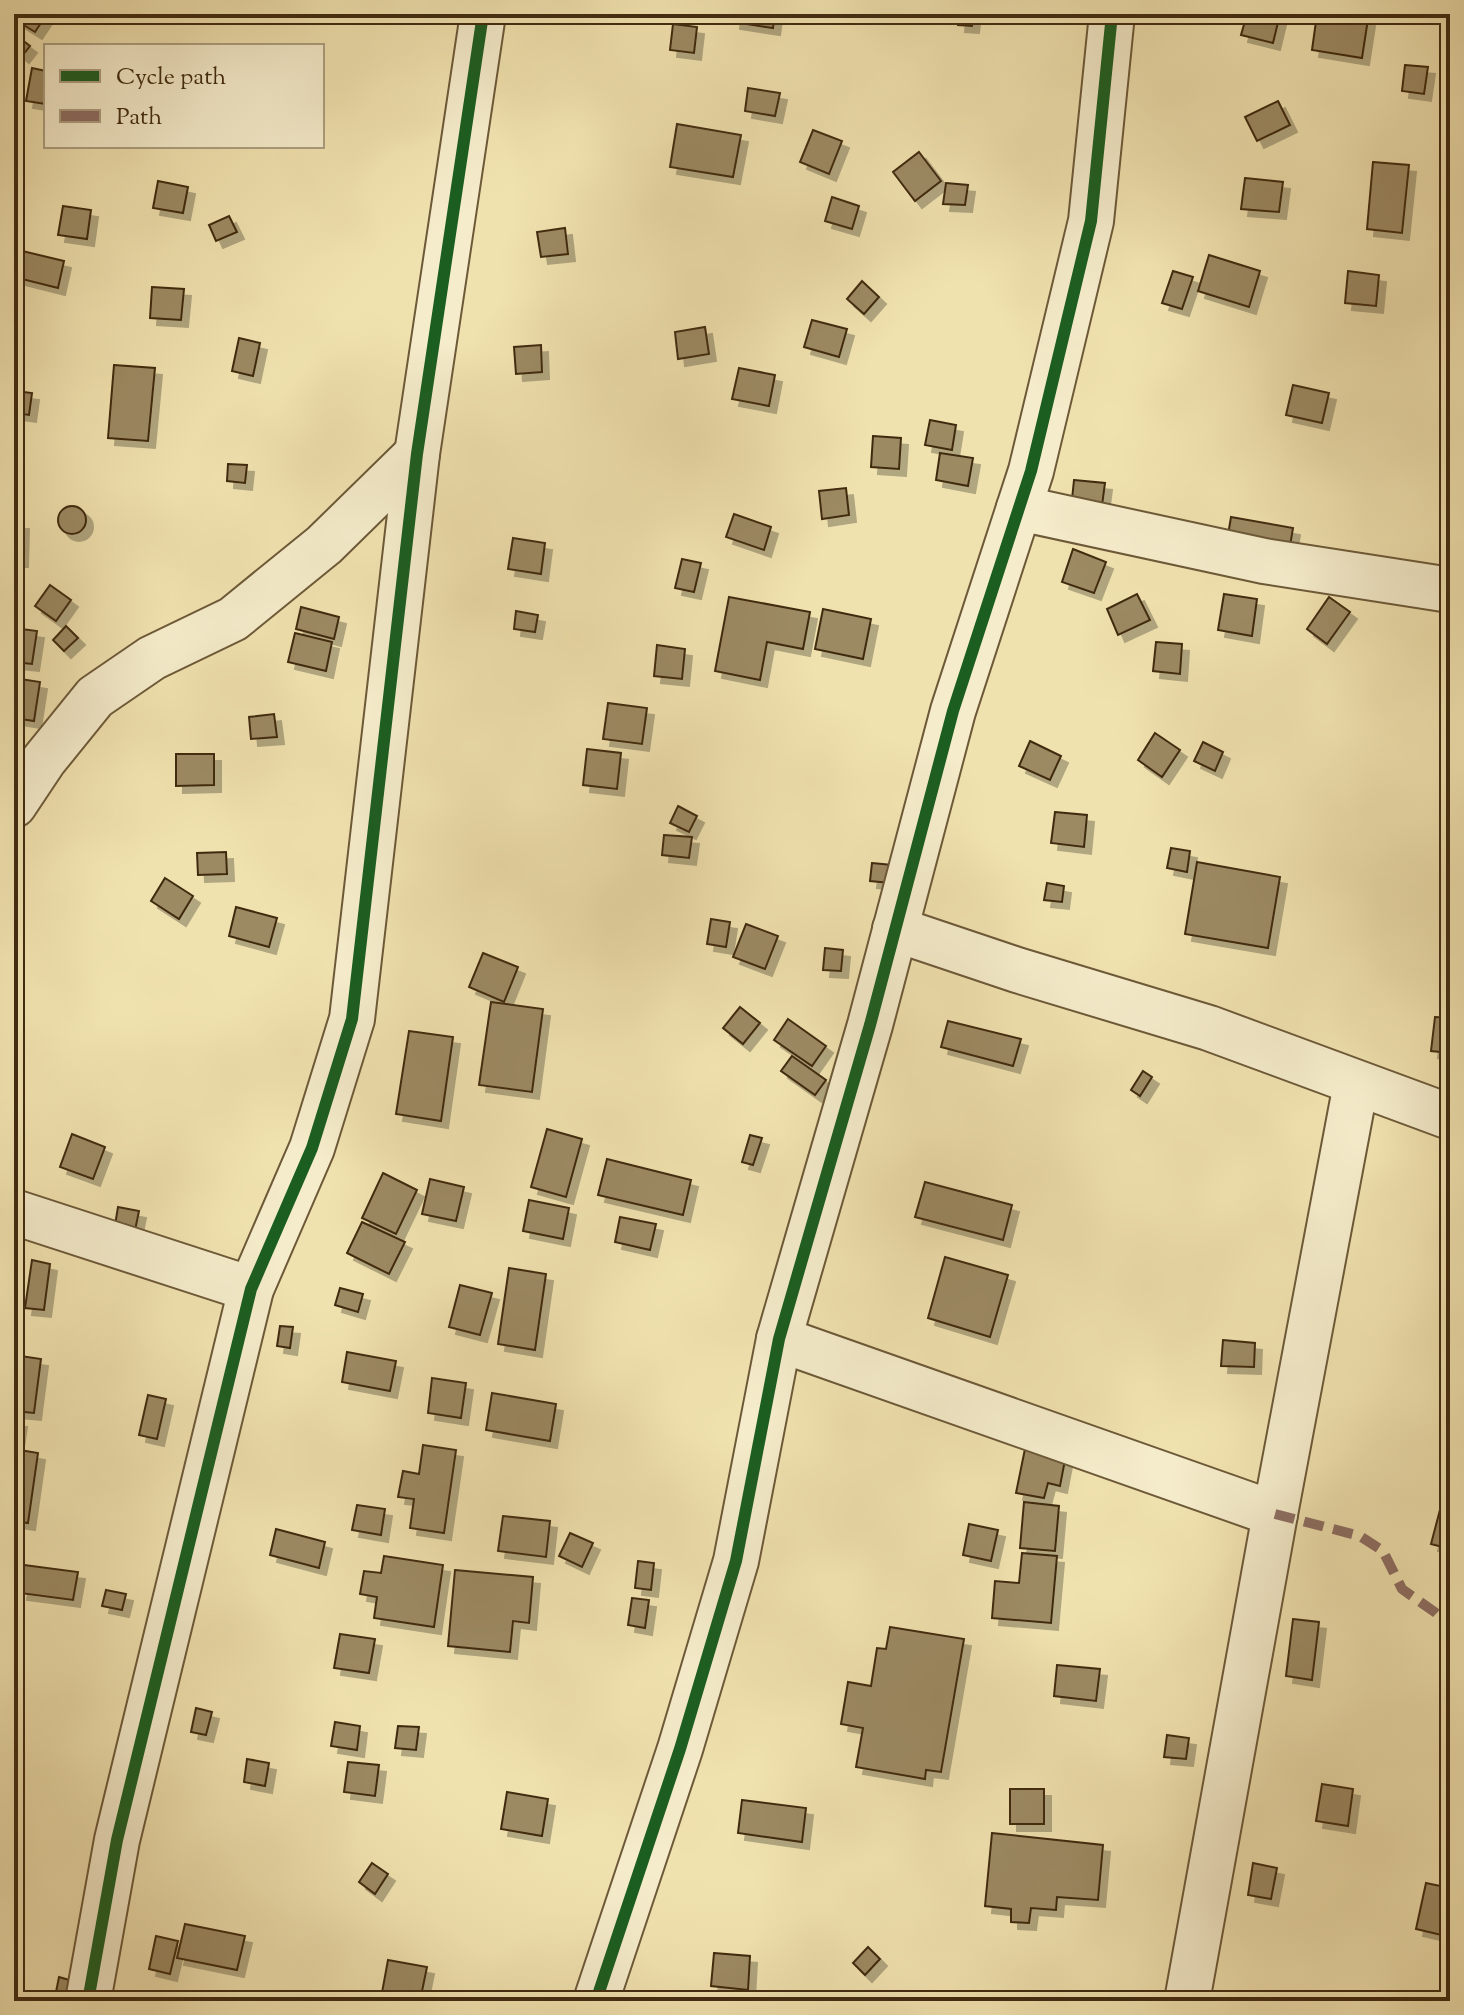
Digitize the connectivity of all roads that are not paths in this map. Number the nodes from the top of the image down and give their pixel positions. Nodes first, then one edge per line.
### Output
1 (483, 14) edge
2 (1112, 14) edge
3 (417, 454) junction
4 (1019, 508) junction
5 (1450, 590) edge
6 (14, 805) edge
7 (895, 929) junction
8 (1356, 1084) junction
9 (1450, 1117) edge
10 (14, 1212) edge
11 (251, 1289) junction
12 (779, 1339) junction
13 (1275, 1514) junction
14 (88, 2001) edge
15 (596, 2001) edge
16 (1187, 2001) edge

1 - 3 street
2 - 4 street
3 - 6 street
3 - 11 street
4 - 5 street
4 - 7 street
7 - 8 street
7 - 12 street
8 - 9 street
8 - 13 street
10 - 11 street
11 - 14 street
12 - 13 street
12 - 15 street
13 - 16 street

